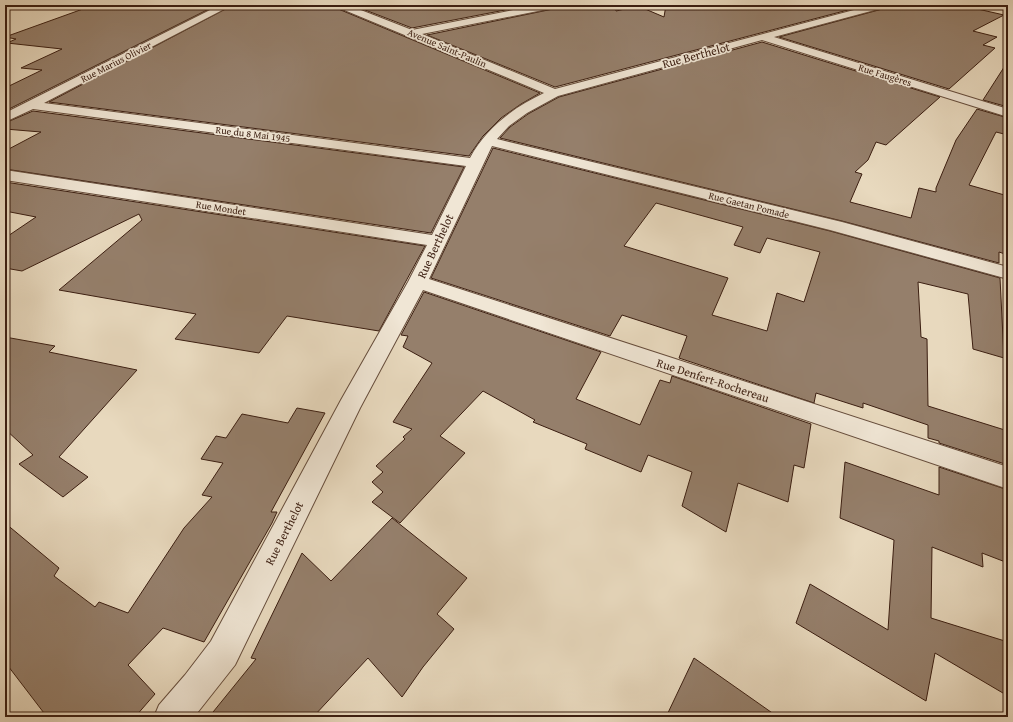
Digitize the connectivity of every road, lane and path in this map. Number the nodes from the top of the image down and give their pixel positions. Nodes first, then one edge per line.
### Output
1 (227, 5) edge
2 (340, 5) edge
3 (553, 5) edge
4 (883, 5) edge
5 (835, 10) dead end
6 (849, 14) junction
7 (411, 33) junction
8 (762, 37) junction
9 (554, 93) junction
10 (32, 105) junction
11 (11, 112) edge
12 (1008, 113) edge
13 (5, 118) edge
14 (488, 141) junction
15 (475, 163) junction
16 (5, 175) edge
17 (436, 241) junction
18 (1008, 273) edge
19 (418, 282) junction
20 (1008, 478) edge
21 (171, 717) edge

1 - 10 street, Rue Marius Olivier
2 - 7 street, Avenue Saint-Paulin
3 - 7 street
4 - 6 street, Rue Berthelot
5 - 6 street
6 - 8 street, Rue Berthelot
7 - 9 street, Avenue Saint-Paulin
8 - 9 street, Rue Berthelot
8 - 12 street, Rue Faugères
9 - 14 street, Rue Berthelot
10 - 11 street, Rue Marius Olivier
10 - 15 street, Rue du 8 Mai 1945
11 - 13 street, Rue Marius Olivier
14 - 15 street, Rue Berthelot
14 - 18 street, Rue Gaetan Pomade
15 - 17 street, Rue Berthelot
16 - 17 street, Rue Mondet
17 - 19 street, Rue Berthelot
19 - 20 street, Rue Denfert-Rochereau
19 - 21 street, Rue Berthelot

